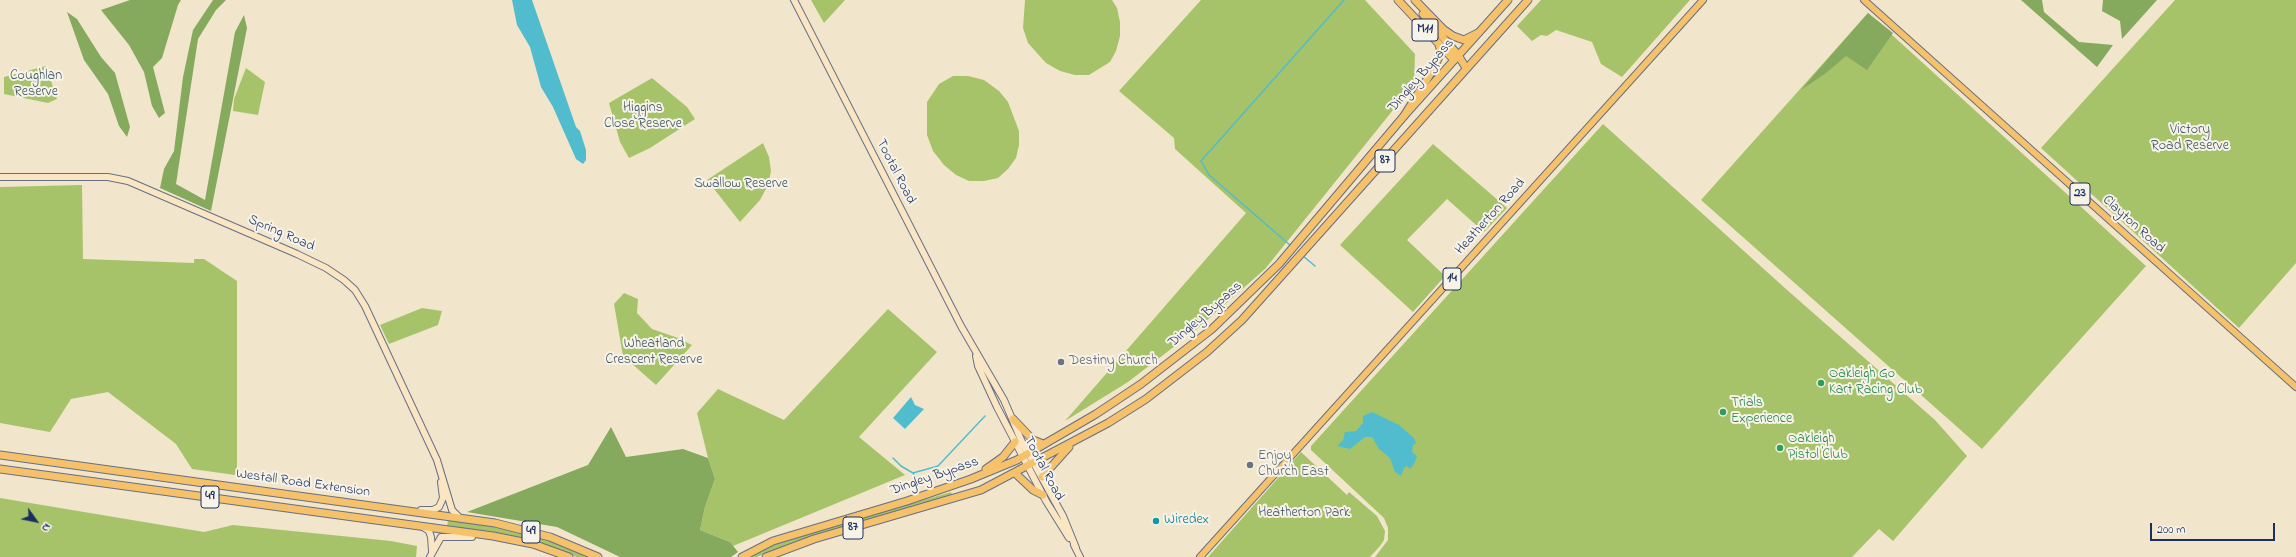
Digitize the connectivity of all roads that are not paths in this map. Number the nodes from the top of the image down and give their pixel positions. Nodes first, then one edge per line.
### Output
1 (794, 0) edge
2 (1398, 0) edge
3 (1412, 0) edge
4 (1415, 0) edge
5 (1508, 0) edge
6 (1528, 0) edge
7 (1703, 0) edge
8 (1864, 0) edge
9 (1478, 33) junction
10 (1439, 45) junction
11 (1456, 57) junction
12 (1465, 69) junction
13 (1404, 116) junction
14 (0, 177) edge
15 (976, 354) junction
16 (2296, 387) edge
17 (1013, 419) junction
18 (1015, 442) junction
19 (1073, 442) junction
20 (1043, 444) junction
21 (1025, 454) junction
22 (0, 455) edge
23 (1031, 464) junction
24 (440, 468) junction
25 (0, 469) edge
26 (1015, 474) junction
27 (1042, 477) junction
28 (971, 479) junction
29 (1043, 494) junction
30 (387, 508) junction
31 (460, 518) junction
32 (423, 527) junction
33 (516, 540) junction
34 (1076, 548) junction
35 (431, 555) edge
36 (569, 557) edge
37 (598, 557) edge
38 (742, 557) edge
39 (766, 557) edge
40 (1080, 557) edge
41 (1200, 557) edge

1 - 15 main road, Tootal Road
2 - 10 highway, M11
3 - 11 highway, M11
4 - 9 highway, M11
5 - 9 highway, Dingley Bypass / 87
6 - 12 highway, Dingley Bypass / 87
7 - 41 main road, Heatherton Road / 14
8 - 16 main road, Clayton Road / 23
9 - 11 highway, Dingley Bypass / 87
10 - 11 highway, M11
10 - 13 highway
11 - 12 highway, M11
11 - 13 highway, Dingley Bypass / 87
12 - 19 highway, Dingley Bypass / 87
13 - 20 highway, Dingley Bypass / 87
14 - 24 main road, Spring Road
15 - 17 main road, Tootal Road
15 - 18 main road, Tootal Road
17 - 20 highway
17 - 21 main road, Tootal Road
18 - 21 main road, Tootal Road
18 - 28 highway
19 - 23 highway, Dingley Bypass / 87
19 - 27 highway
20 - 21 highway, Dingley Bypass / 87
21 - 23 main road, Tootal Road
21 - 28 highway, Dingley Bypass / 87
22 - 30 highway, Westall Road Extension / 49
23 - 26 highway, Dingley Bypass / 87
23 - 27 main road, Tootal Road
23 - 29 main road, Tootal Road
24 - 30 main road, Spring Road
24 - 31 main road, Spring Road
25 - 32 highway, Westall Road Extension / 49
26 - 29 highway
26 - 39 highway, Dingley Bypass / 87
27 - 34 main road, Tootal Road
28 - 38 highway, Dingley Bypass / 87
29 - 34 main road, Tootal Road
30 - 31 highway, Westall Road Extension / 49
31 - 37 highway, Westall Road Extension / 49
32 - 33 highway, Westall Road Extension / 49
32 - 35 main road
33 - 35 main road
33 - 36 highway, Westall Road Extension / 49
34 - 40 main road, Tootal Road

